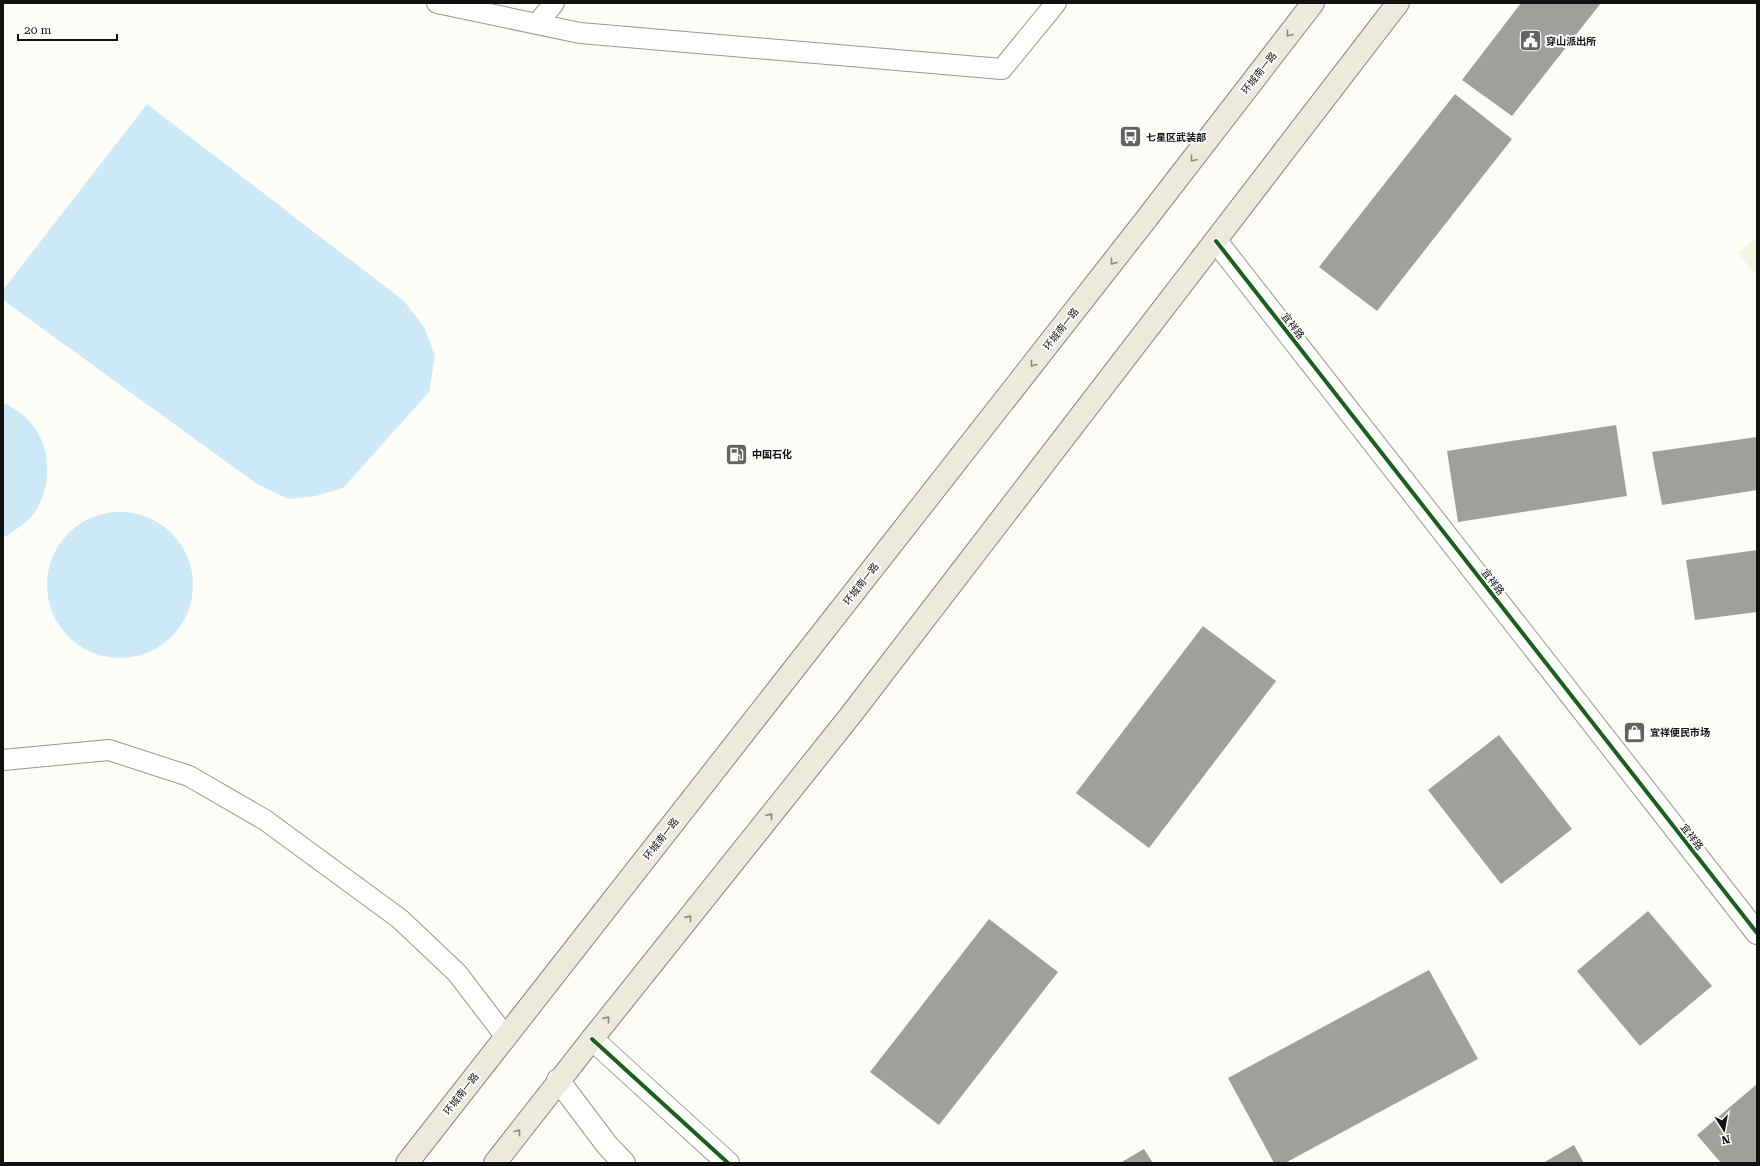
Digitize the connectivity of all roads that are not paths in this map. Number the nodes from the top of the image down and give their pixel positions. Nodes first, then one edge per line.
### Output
1 (437, 3) edge
2 (554, 3) edge
3 (1056, 3) edge
4 (1313, 3) edge
5 (1398, 3) edge
6 (537, 24) junction
7 (1216, 240) junction
8 (3, 760) edge
9 (1757, 933) edge
10 (506, 1037) junction
11 (592, 1039) junction
12 (558, 1080) junction
13 (408, 1163) edge
14 (495, 1163) edge
15 (624, 1163) edge
16 (728, 1163) edge

1 - 6 lane
2 - 6 lane
3 - 6 lane
4 -> 10 main road, 环城南一路
5 - 7 main road
7 - 9 street, 宜祥路
11 -> 7 main road
8 - 10 lane
10 - 13 main road, 环城南一路
11 - 12 main road
11 - 16 street
14 -> 12 main road
12 - 15 street

